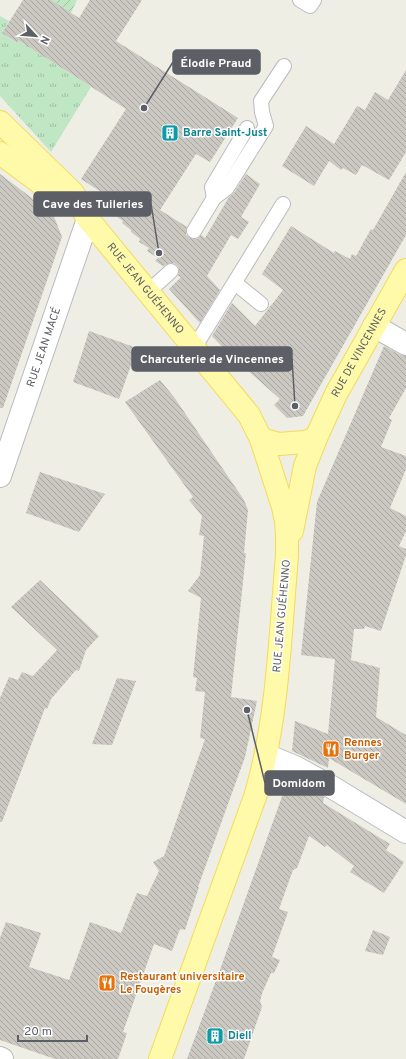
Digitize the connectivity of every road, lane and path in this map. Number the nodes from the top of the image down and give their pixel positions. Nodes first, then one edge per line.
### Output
1 (300, 0) edge
2 (314, 0) edge
3 (284, 66) dead end
4 (1, 125) edge
5 (247, 128) dead end
6 (0, 152) edge
7 (214, 198) junction
8 (283, 204) dead end
9 (88, 219) junction
10 (194, 231) dead end
11 (406, 270) edge
12 (171, 271) dead end
13 (234, 283) junction
14 (148, 292) junction
15 (261, 304) dead end
16 (374, 326) junction
17 (406, 344) edge
18 (194, 348) junction
19 (316, 438) junction
20 (261, 439) junction
21 (0, 476) edge
22 (287, 556) junction
23 (266, 755) junction
24 (406, 832) edge
25 (160, 1059) edge

1 - 2 lane
3 - 7 lane
4 - 9 main road, RUE JEAN GUÉHENNO
5 - 7 lane
6 - 9 main road, RUE JEAN GUÉHENNO
7 - 10 lane
8 - 13 lane
9 - 14 main road, RUE JEAN GUÉHENNO
9 - 21 street, RUE JEAN MACÉ
11 - 16 main road, RUE DE VINCENNES
12 - 14 lane
13 - 15 lane
13 - 18 lane
14 - 18 main road, RUE JEAN GUÉHENNO
16 - 17 street
16 - 19 main road, RUE DE VINCENNES
18 - 20 main road, RUE JEAN GUÉHENNO
19 - 20 main road
19 - 22 main road, RUE DE VINCENNES
20 - 22 main road, RUE JEAN GUÉHENNO
22 - 23 main road, RUE JEAN GUÉHENNO
23 - 24 street
23 - 25 main road, RUE JEAN GUÉHENNO

